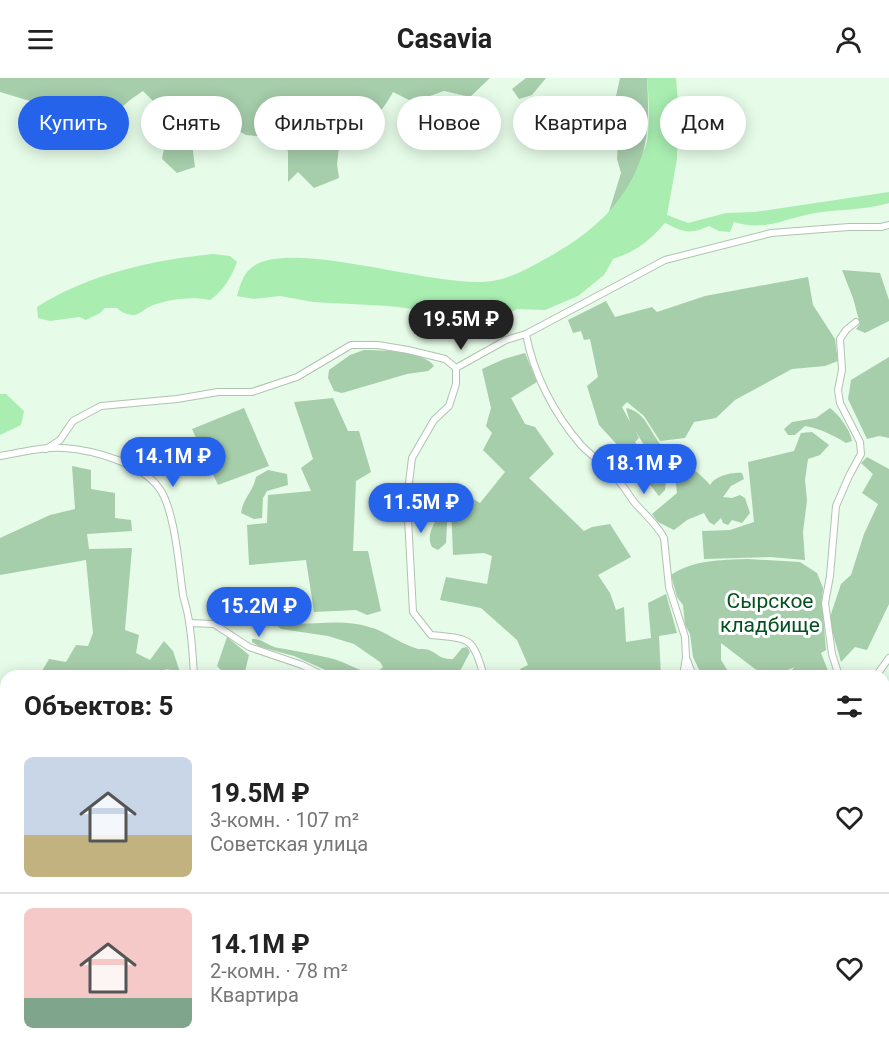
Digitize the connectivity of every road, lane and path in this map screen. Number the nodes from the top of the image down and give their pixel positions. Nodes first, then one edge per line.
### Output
1 (889, 225) edge
2 (856, 322) dead end
3 (526, 334) junction
4 (456, 368) junction
5 (46, 449) junction
6 (0, 456) edge
7 (190, 623) junction
8 (686, 657) junction
9 (194, 670) edge
10 (312, 670) edge
11 (482, 670) edge
12 (684, 670) edge
13 (691, 670) edge
14 (837, 670) edge

1 - 3 street
2 - 14 street
3 - 4 street
3 - 8 street
4 - 5 street
4 - 11 street
5 - 6 street
5 - 7 street
7 - 9 street
7 - 10 street
8 - 12 street
8 - 13 street

